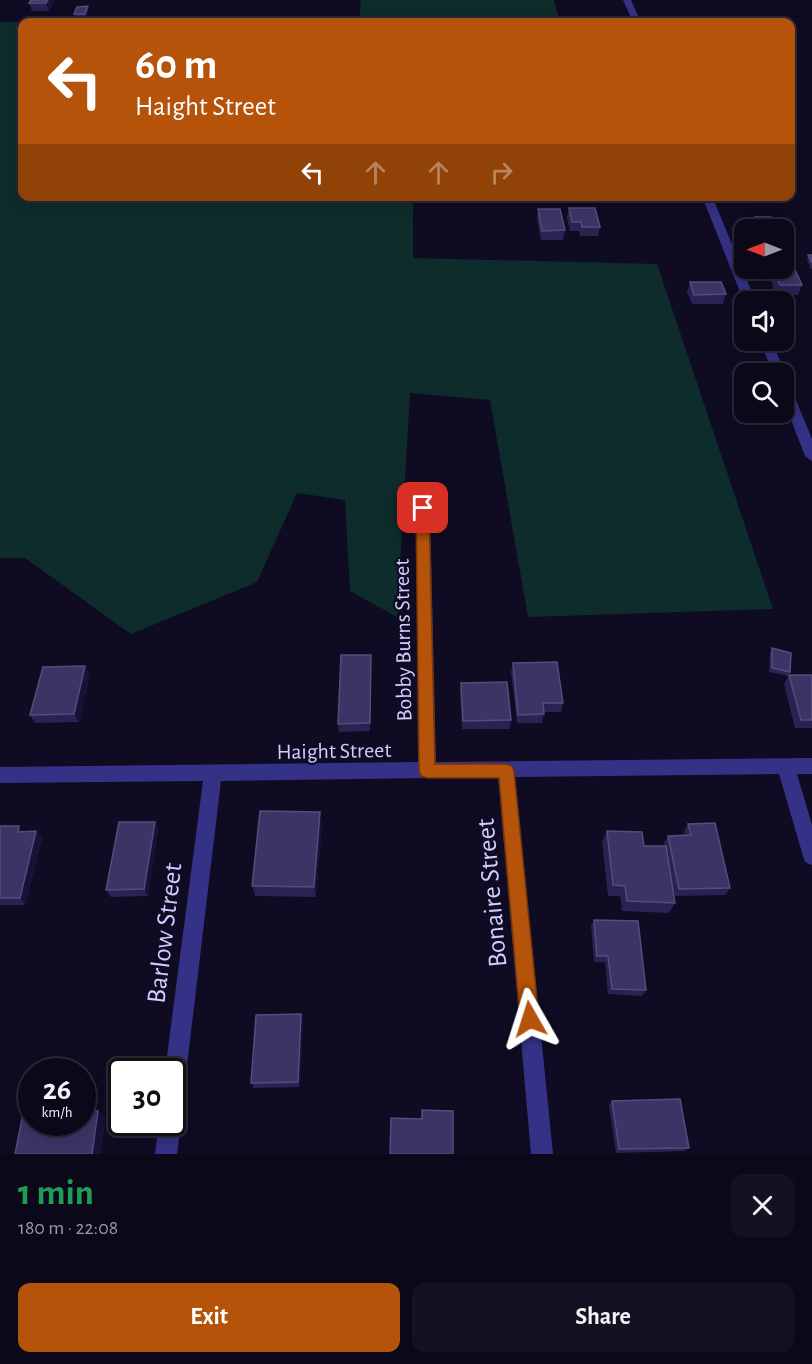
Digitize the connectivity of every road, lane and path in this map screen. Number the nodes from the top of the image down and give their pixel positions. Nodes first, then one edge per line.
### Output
1 (627, 0) edge
2 (635, 18) edge
3 (709, 201) edge
4 (746, 291) edge
5 (794, 411) edge
6 (812, 456) edge
7 (423, 508) dead end
8 (812, 766) edge
9 (786, 767) junction
10 (427, 771) junction
11 (506, 771) junction
12 (213, 774) junction
13 (0, 775) edge
14 (812, 856) edge
15 (177, 1058) edge
16 (168, 1136) edge
17 (166, 1154) edge
18 (542, 1154) edge

1 - 2 street
3 - 4 street
5 - 6 street
7 - 10 street, Bobby Burns Street
8 - 9 street, Haight Street
9 - 11 street, Haight Street
9 - 14 street
10 - 11 street, Haight Street
10 - 12 street, Haight Street
11 - 18 street, Bonaire Street
12 - 13 street, Haight Street
12 - 15 street, Barlow Street
16 - 17 street

